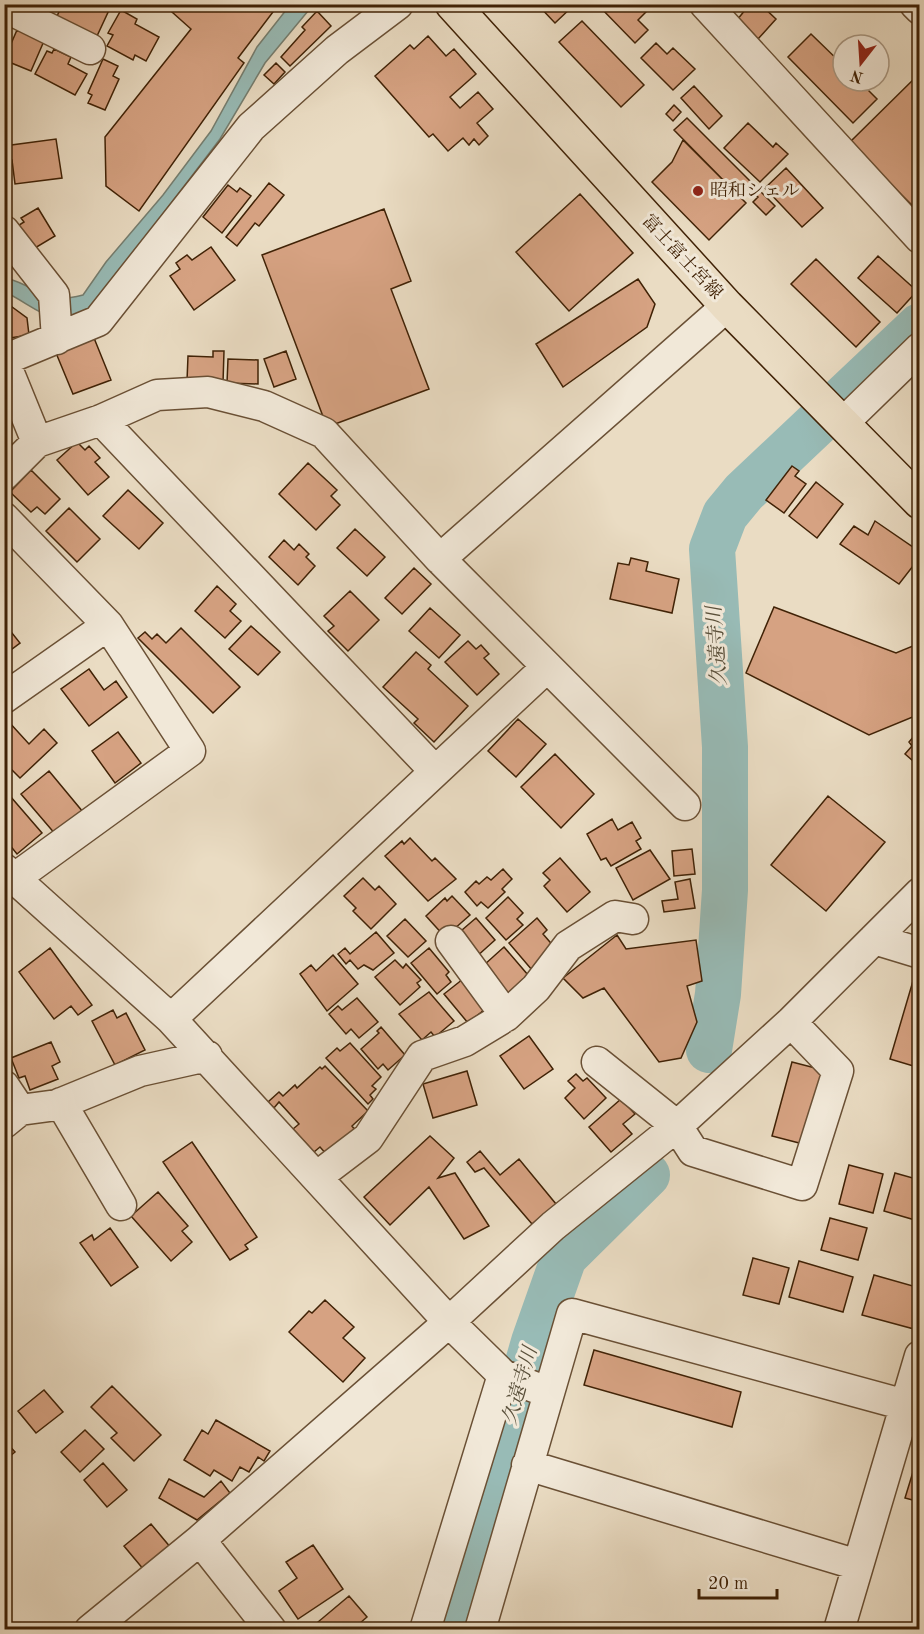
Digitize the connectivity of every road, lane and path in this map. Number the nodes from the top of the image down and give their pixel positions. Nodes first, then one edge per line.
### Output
1 (398, 4) edge
2 (452, 4) edge
3 (705, 4) edge
4 (915, 4) edge
5 (920, 9) edge
6 (10, 12) edge
7 (90, 49) dead end
8 (4, 231) edge
9 (920, 238) edge
10 (728, 306) junction
11 (57, 332) junction
12 (920, 348) edge
13 (4, 360) edge
14 (833, 415) junction
15 (101, 420) junction
16 (37, 442) junction
17 (4, 475) edge
18 (920, 502) edge
19 (4, 518) edge
20 (440, 559) junction
21 (108, 625) junction
22 (547, 667) junction
23 (4, 698) edge
24 (434, 770) junction
25 (685, 805) dead end
26 (10, 874) edge
27 (920, 893) edge
28 (633, 919) dead end
29 (874, 939) junction
30 (451, 941) dead end
31 (920, 953) edge
32 (506, 1016) junction
33 (171, 1019) junction
34 (791, 1022) junction
35 (207, 1056) junction
36 (597, 1062) dead end
37 (61, 1103) junction
38 (10, 1107) edge
39 (677, 1126) junction
40 (318, 1176) junction
41 (121, 1205) dead end
42 (449, 1322) junction
43 (920, 1356) edge
44 (525, 1384) junction
45 (912, 1407) edge
46 (527, 1465) junction
47 (200, 1540) junction
48 (858, 1565) junction
49 (490, 1627) edge
50 (90, 1629) edge
51 (271, 1629) edge
52 (425, 1629) edge
53 (839, 1629) edge

1 - 11 street
2 - 10 main road, 富士富士宮線
3 - 9 street
4 - 5 street
6 - 7 street
8 - 11 street
10 - 14 main road, 富士富士宮線
10 - 20 street
11 - 13 street
12 - 14 street
13 - 16 street
14 - 18 main road, 富士富士宮線
15 - 16 street
15 - 20 street
15 - 24 street
16 - 17 street
19 - 21 street
20 - 22 street
21 - 23 street
21 - 26 street
22 - 24 street
22 - 25 street
24 - 33 street
26 - 33 street
27 - 29 street
28 - 32 street
29 - 31 street
29 - 34 street
30 - 32 street
32 - 40 street
33 - 35 street
34 - 39 street
34 - 39 street
35 - 37 street
35 - 40 street
36 - 39 street
37 - 38 street
37 - 41 street
39 - 42 street
40 - 42 street
42 - 44 street
42 - 47 street
43 - 45 street
44 - 45 street
44 - 46 street
44 - 52 street
45 - 48 street
46 - 48 street
46 - 49 street
47 - 50 street
47 - 51 street
48 - 53 street

